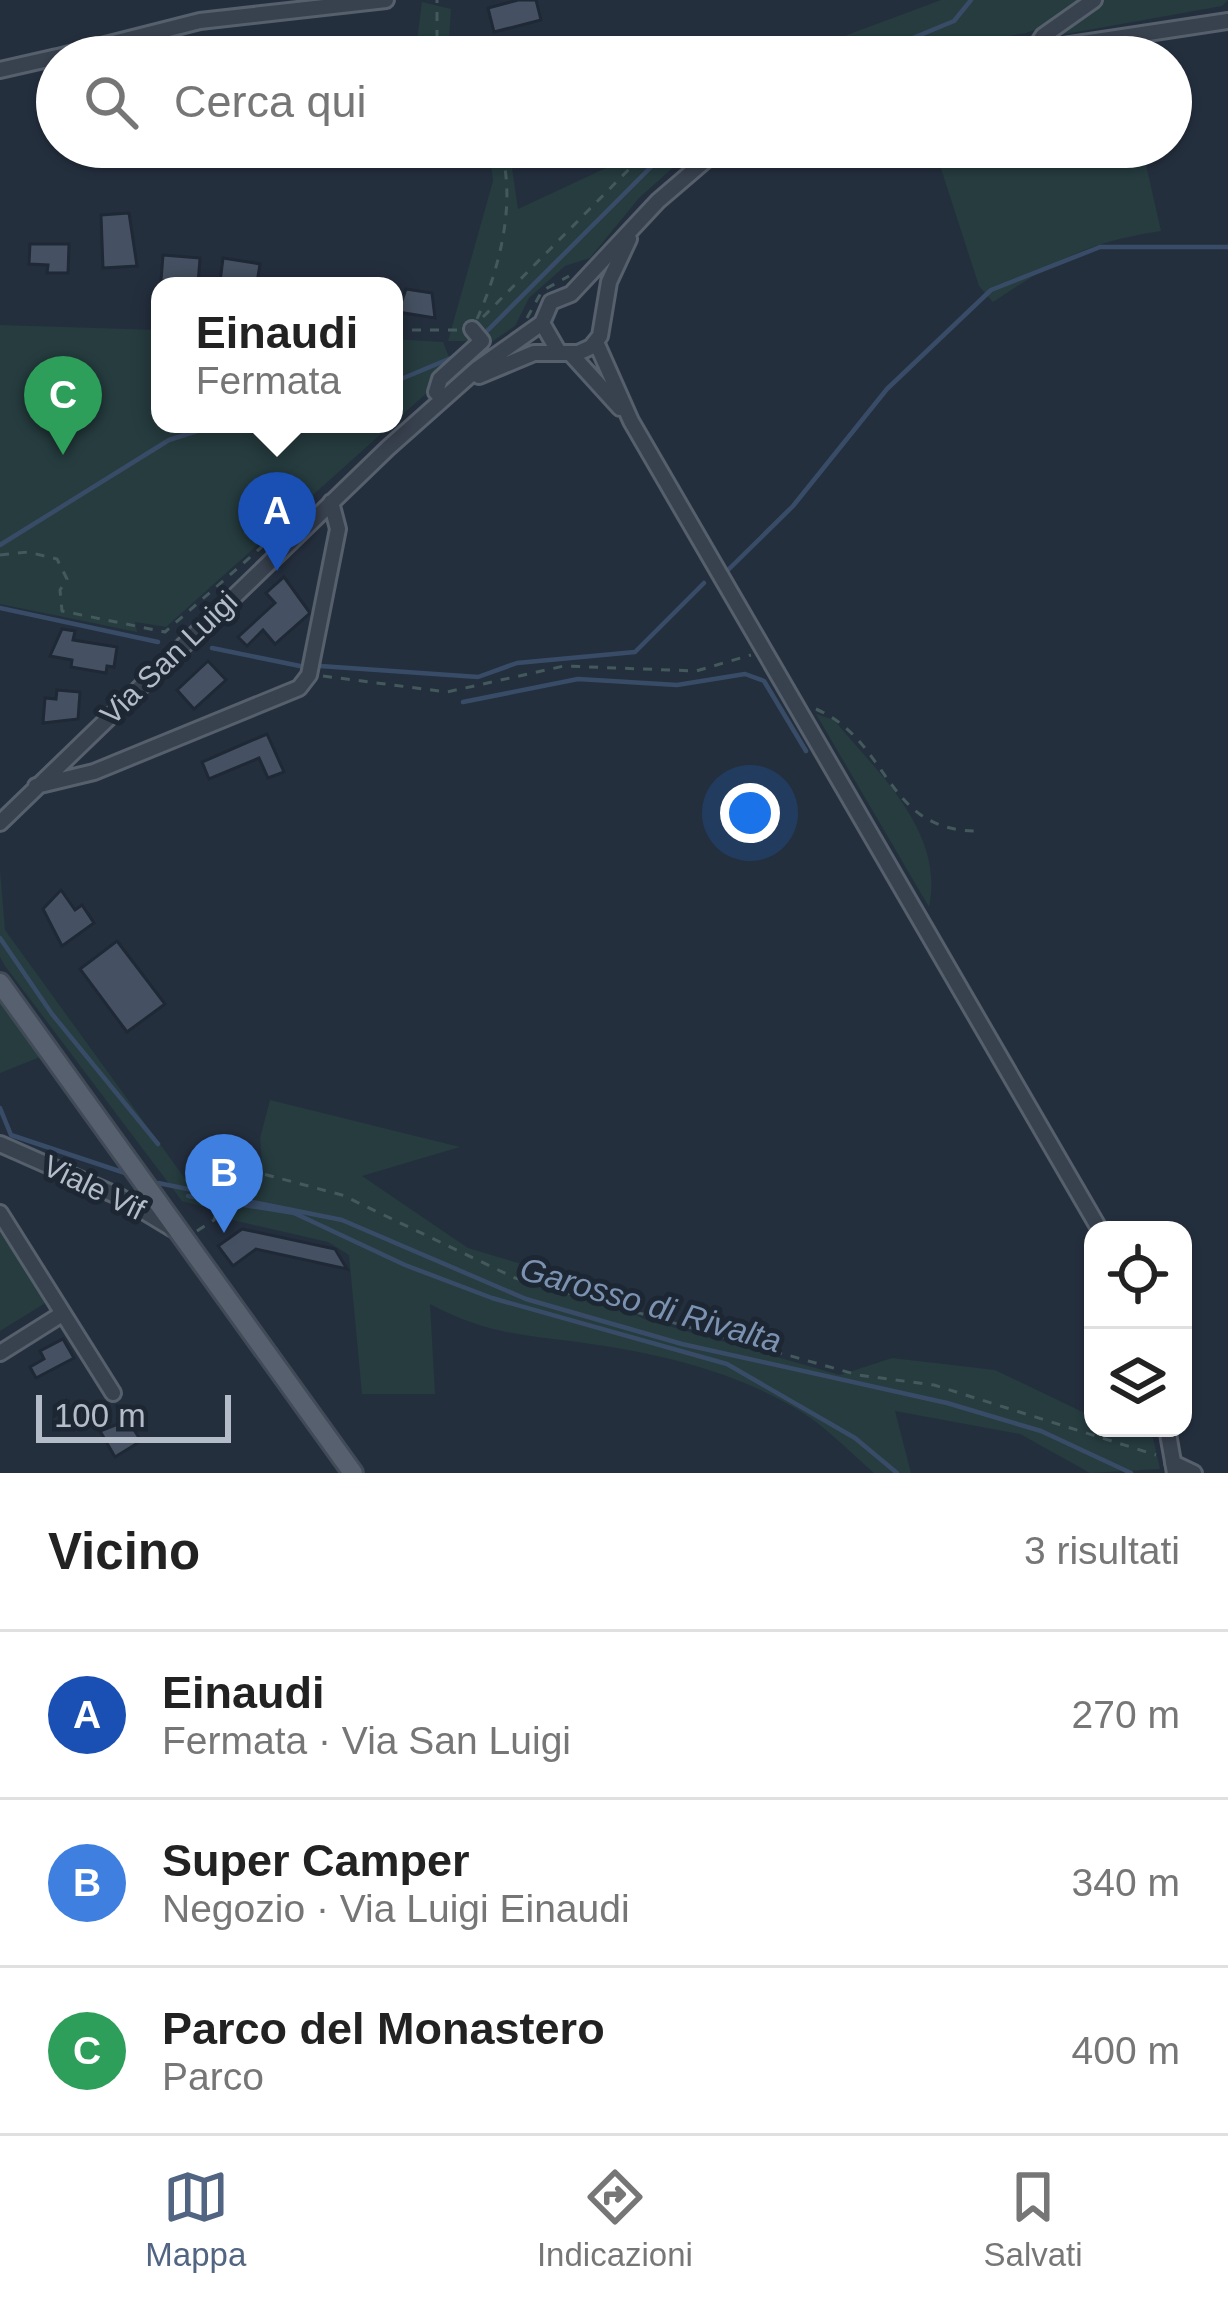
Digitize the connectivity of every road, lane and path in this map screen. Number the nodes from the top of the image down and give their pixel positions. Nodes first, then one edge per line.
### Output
1 (386, 0) edge
2 (437, 0) edge
3 (1094, 0) edge
4 (1228, 21) edge
5 (138, 36) edge
6 (437, 36) edge
7 (1046, 36) edge
8 (1128, 36) edge
9 (36, 62) edge
10 (0, 70) edge
11 (507, 168) edge
12 (631, 168) edge
13 (698, 168) edge
14 (637, 224) junction
15 (571, 293) junction
16 (600, 313) junction
17 (542, 323) junction
18 (403, 330) edge
19 (477, 334) junction
20 (596, 342) junction
21 (564, 351) junction
22 (460, 384) junction
23 (442, 399) junction
24 (631, 421) junction
25 (331, 502) junction
26 (0, 555) edge
27 (152, 629) dead end
28 (763, 652) junction
29 (309, 674) junction
30 (797, 710) junction
31 (37, 785) junction
32 (0, 808) edge
33 (0, 823) edge
34 (982, 831) dead end
35 (0, 982) edge
36 (0, 1144) edge
37 (111, 1193) junction
38 (153, 1194) junction
39 (0, 1213) edge
40 (1095, 1221) edge
41 (186, 1238) junction
42 (62, 1314) junction
43 (0, 1353) edge
44 (113, 1393) dead end
45 (1169, 1464) edge
46 (353, 1473) edge
47 (1194, 1473) edge

1 - 5 street
2 - 6 path
3 - 7 street
4 - 8 street
9 - 10 street
11 - 19 path
12 - 19 path
13 - 14 street
14 - 15 street
14 - 16 street
15 - 16 street
15 - 17 street
16 - 20 street
17 - 21 street
17 - 22 street, Via San Luigi
18 - 19 path
19 - 23 street
20 - 21 street
20 - 24 street
21 - 22 street
21 - 24 street
22 - 23 street, Via San Luigi
23 - 25 street, Via San Luigi
24 - 28 street
25 - 29 street
25 - 31 street, Via San Luigi
26 - 27 path
28 - 29 path
28 - 30 street
29 - 31 street
30 - 34 path
30 - 40 street
31 - 32 street, Via San Luigi
31 - 33 street, Via San Luigi
35 - 38 main road
36 - 37 street, Viale Vif
37 - 38 street
37 - 41 street, Viale Vif
38 - 41 main road
39 - 42 street
41 - 45 path
41 - 46 main road
42 - 43 street
42 - 44 street
45 - 47 street

